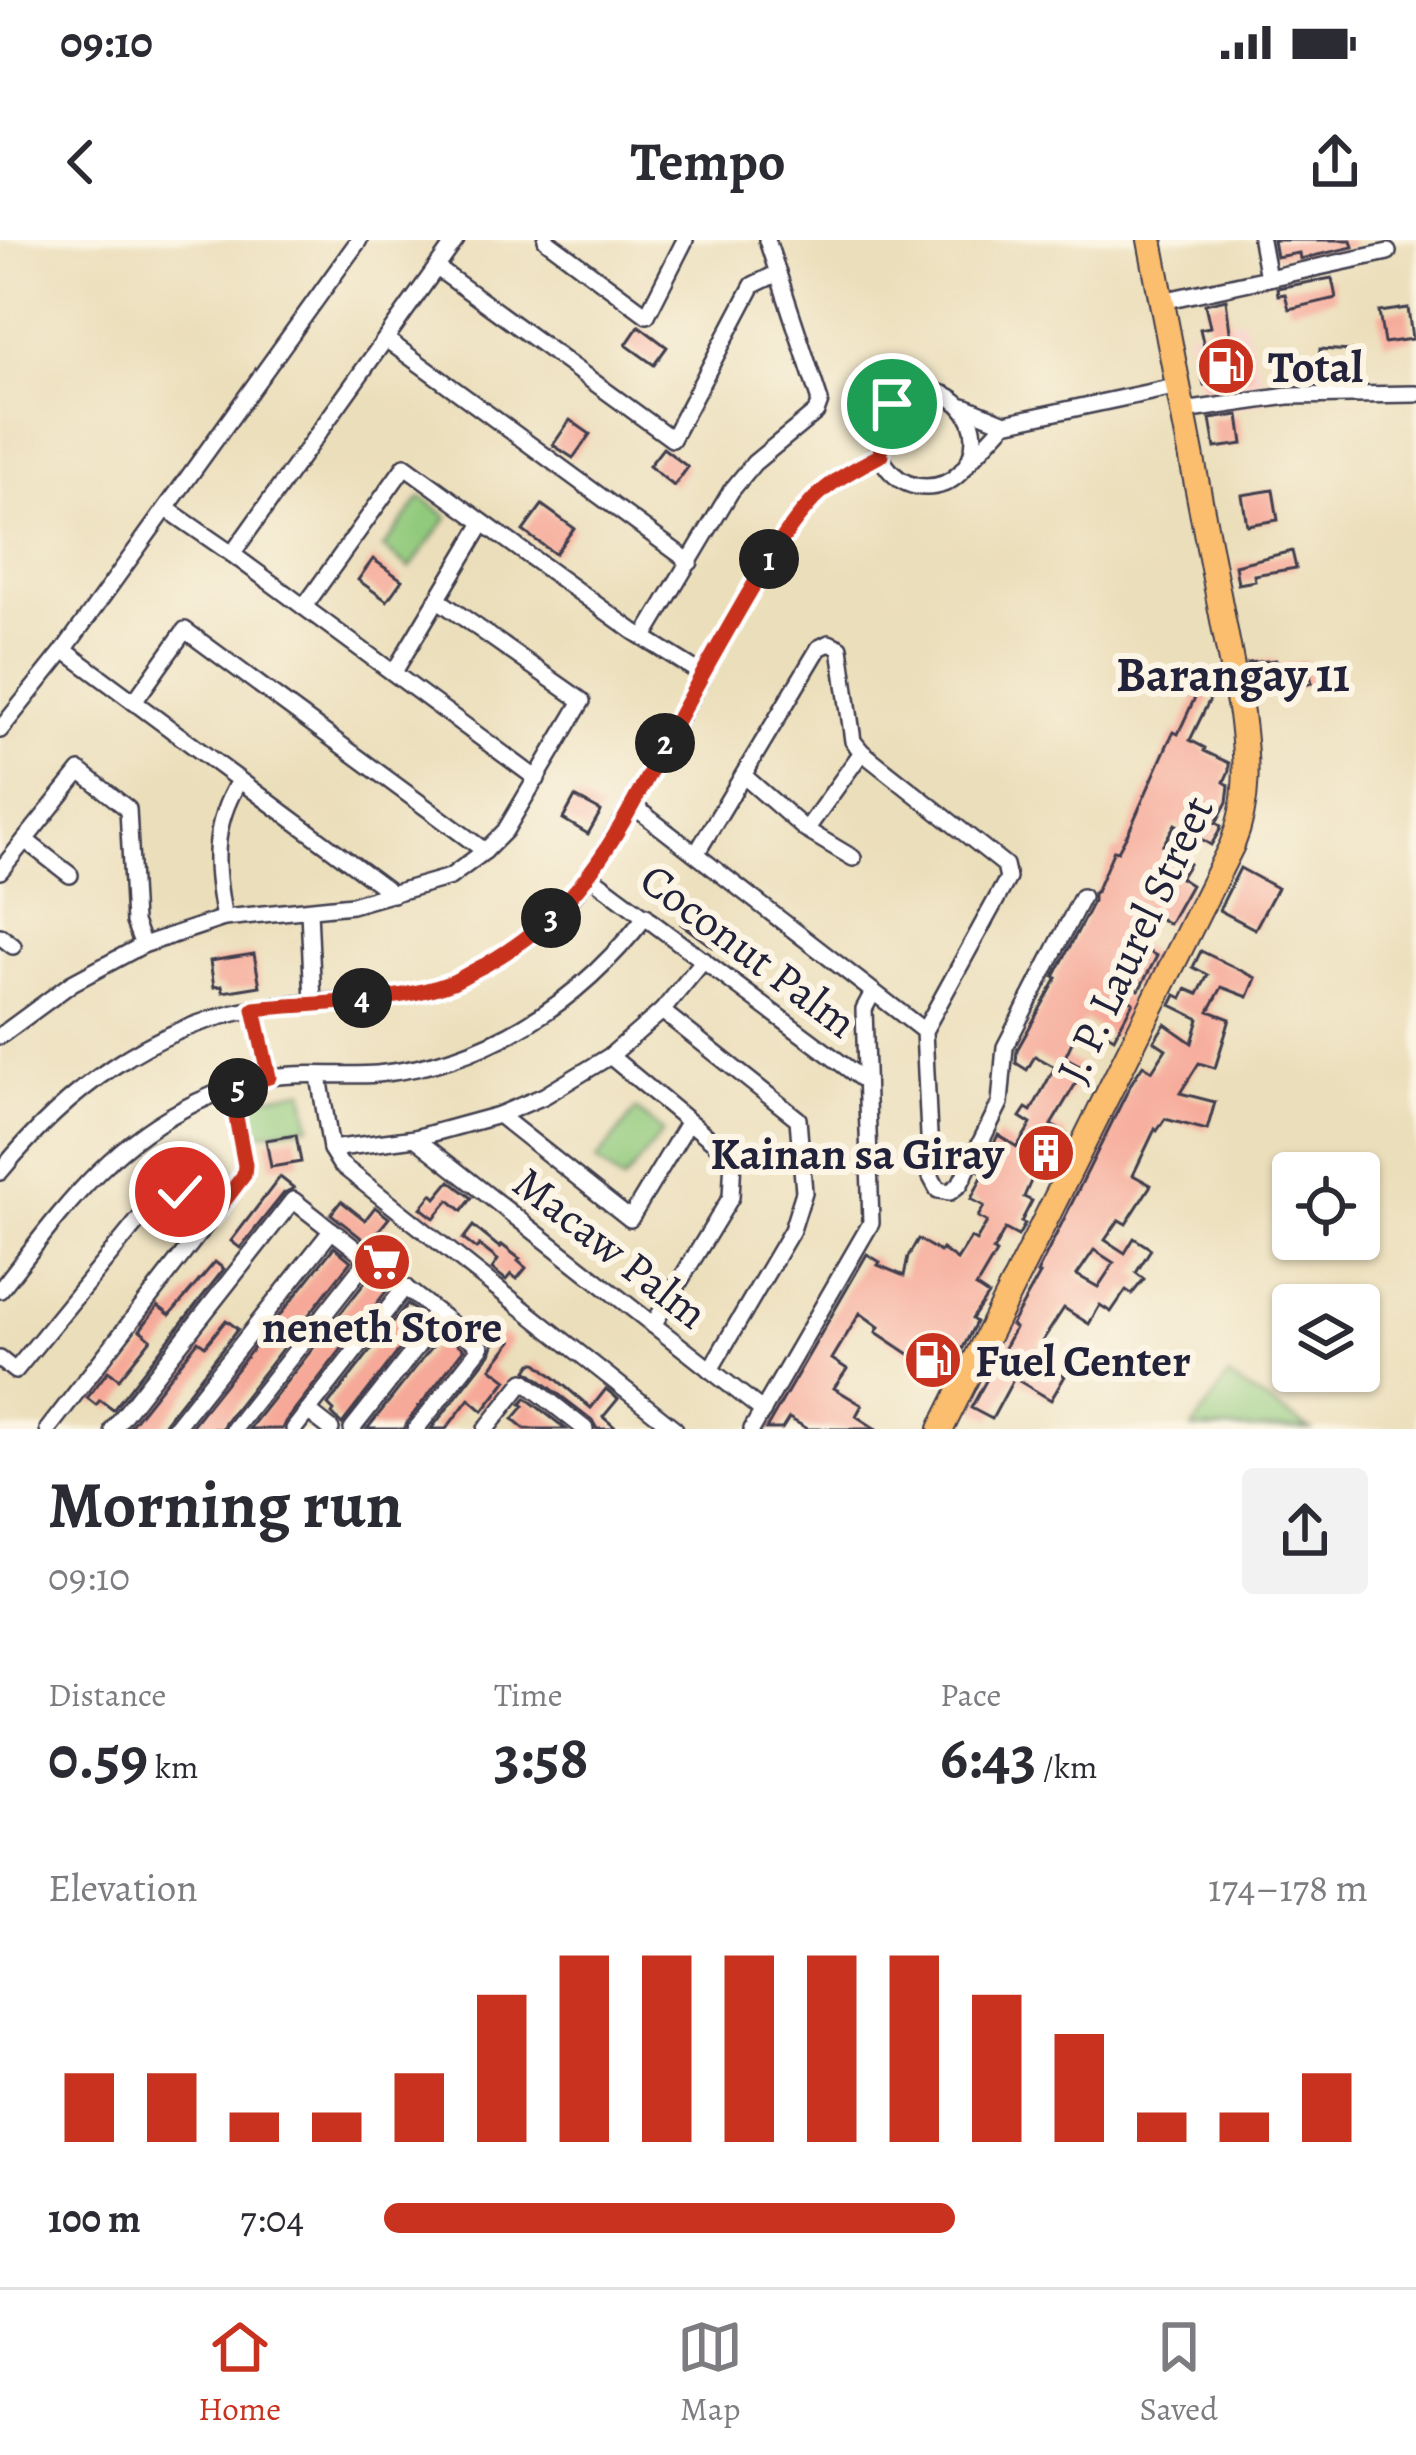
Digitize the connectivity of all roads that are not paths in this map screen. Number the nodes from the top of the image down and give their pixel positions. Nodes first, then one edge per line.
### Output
1 (359, 240) edge
2 (457, 240) edge
3 (546, 240) edge
4 (685, 240) edge
5 (766, 240) edge
6 (1150, 240) edge
7 (1261, 240) edge
8 (1388, 252) dead end
9 (437, 268) junction
10 (778, 273) junction
11 (1268, 278) junction
12 (1162, 301) junction
13 (387, 340) junction
14 (1416, 394) edge
15 (1181, 398) junction
16 (960, 404) junction
17 (1005, 423) junction
18 (881, 455) junction
19 (968, 463) junction
20 (167, 509) junction
21 (482, 523) junction
22 (232, 554) junction
23 (690, 562) junction
24 (437, 599) junction
25 (304, 607) junction
26 (644, 637) junction
27 (64, 650) junction
28 (394, 672) junction
29 (702, 674) junction
30 (134, 702) junction
31 (0, 730) edge
32 (862, 752) junction
33 (744, 776) junction
34 (537, 779) junction
35 (239, 781) junction
36 (632, 805) junction
37 (806, 830) junction
38 (25, 840) junction
39 (485, 851) junction
40 (696, 854) junction
41 (853, 858) dead end
42 (0, 871) edge
43 (70, 875) dead end
44 (590, 876) junction
45 (393, 894) junction
46 (1082, 897) dead end
47 (309, 910) junction
48 (646, 916) junction
49 (224, 918) junction
50 (143, 944) junction
51 (704, 960) junction
52 (872, 994) junction
53 (314, 1003) junction
54 (254, 1009) junction
55 (662, 1011) junction
56 (924, 1031) junction
57 (0, 1036) edge
58 (610, 1056) junction
59 (319, 1076) junction
60 (269, 1077) junction
61 (866, 1082) junction
62 (231, 1090) junction
63 (499, 1115) junction
64 (688, 1123) junction
65 (415, 1138) junction
66 (332, 1149) junction
67 (0, 1172) edge
68 (212, 1217) junction
69 (332, 1230) junction
70 (368, 1259) junction
71 (405, 1287) junction
72 (0, 1290) edge
73 (441, 1316) junction
74 (653, 1325) junction
75 (0, 1359) edge
76 (710, 1370) junction
77 (308, 1411) junction
78 (763, 1411) junction
79 (492, 1422) edge
80 (48, 1429) edge
81 (113, 1429) edge
82 (174, 1429) edge
83 (234, 1429) edge
84 (294, 1429) edge
85 (331, 1429) edge
86 (352, 1429) edge
87 (416, 1429) edge
88 (513, 1429) edge
89 (585, 1429) edge
90 (675, 1429) edge
91 (752, 1429) edge
92 (941, 1429) edge

1 - 20 street
2 - 9 street
3 - 4 street
5 - 10 street
6 - 12 main road, J. P. Laurel Street
7 - 11 street
8 - 11 street
9 - 10 street
9 - 13 street
10 - 23 street
11 - 12 street
12 - 15 main road, J. P. Laurel Street
13 - 22 street
13 - 23 street
14 - 15 street
15 - 17 street
15 - 92 main road, J. P. Laurel Street
16 - 17 street
16 - 18 street
16 - 19 street
17 - 19 street
18 - 19 street
18 - 29 street
20 - 22 street
20 - 27 street
21 - 24 street
21 - 25 street
21 - 26 street
22 - 25 street
23 - 26 street
24 - 28 street
24 - 34 street
25 - 28 street
26 - 29 street
27 - 30 street
27 - 31 street
28 - 34 street
29 - 36 street
30 - 35 street
30 - 39 street
32 - 33 street
32 - 37 street
32 - 56 street
33 - 37 street
33 - 40 street
34 - 39 street
35 - 45 street
35 - 49 street
36 - 40 street
36 - 44 street
37 - 41 street
38 - 42 street
38 - 43 street
38 - 50 street
39 - 45 street
40 - 52 street
44 - 48 street, Coconut Palm
44 - 53 street
45 - 47 street
46 - 56 street
47 - 49 street
47 - 53 street
48 - 51 street, Coconut Palm
48 - 59 street
49 - 50 street
50 - 57 street
51 - 55 street
51 - 61 street, Coconut Palm
52 - 56 street
52 - 61 street
53 - 54 street
54 - 60 street
54 - 67 street
55 - 58 street
55 - 76 street
58 - 63 street
58 - 64 street
59 - 60 street
59 - 66 street
60 - 62 street
61 - 78 street
62 - 68 street
62 - 72 street
63 - 64 street
63 - 65 street
64 - 74 street
65 - 66 street
65 - 74 street, Macaw Palm
66 - 90 street
68 - 75 street
68 - 80 street
69 - 70 street
69 - 81 street
69 - 82 street
70 - 71 street
70 - 83 street
71 - 73 street
71 - 77 street
73 - 86 street
73 - 87 street
74 - 76 street, Macaw Palm
76 - 78 street, Macaw Palm
77 - 84 street
77 - 85 street
78 - 91 street
79 - 88 street
79 - 89 street

